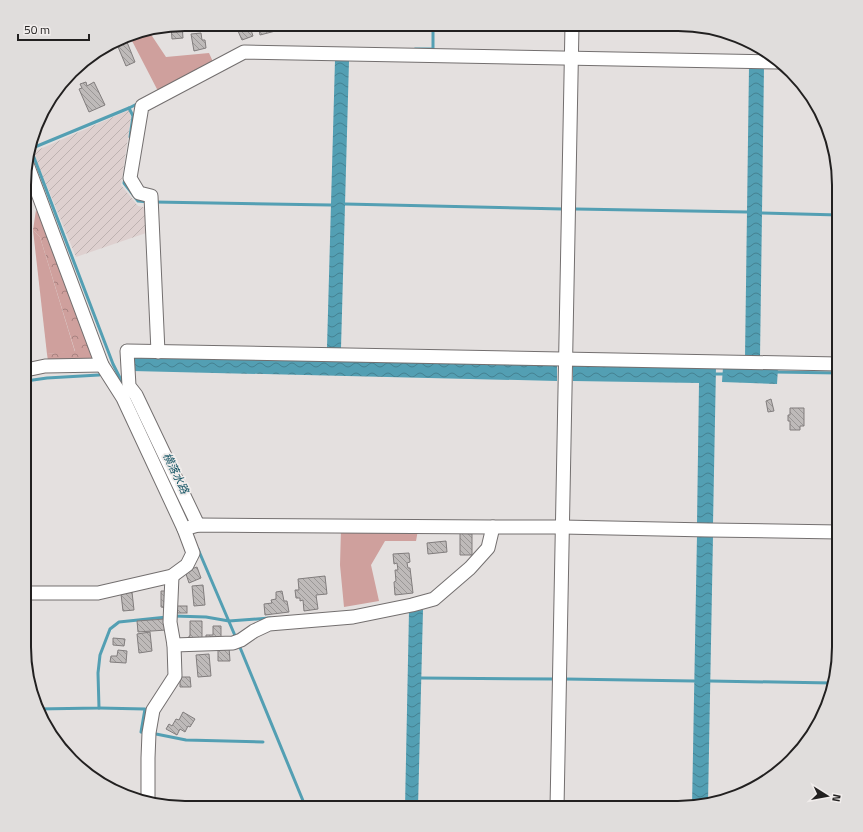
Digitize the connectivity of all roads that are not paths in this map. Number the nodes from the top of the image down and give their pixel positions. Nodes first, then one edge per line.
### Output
1 (572, 31) edge
2 (571, 58) junction
3 (771, 62) edge
4 (31, 175) edge
5 (158, 352) junction
6 (832, 364) edge
7 (102, 365) junction
8 (566, 368) junction
9 (31, 369) edge
10 (136, 395) junction
11 (123, 398) junction
12 (198, 524) junction
13 (493, 527) junction
14 (562, 527) junction
15 (184, 529) junction
16 (832, 532) edge
17 (172, 576) junction
18 (31, 593) edge
19 (174, 645) junction
20 (148, 797) edge
21 (557, 801) edge

1 - 2 street
2 - 3 street
2 - 5 street
2 - 8 street
4 - 7 street
5 - 8 street
5 - 10 street
6 - 8 street
7 - 9 street
7 - 11 street
8 - 14 street
10 - 11 street
10 - 12 street
11 - 15 street
12 - 13 street
12 - 15 street
13 - 14 street
13 - 19 street
14 - 16 street
14 - 21 street
15 - 17 street
17 - 18 street
17 - 19 street
19 - 20 street

